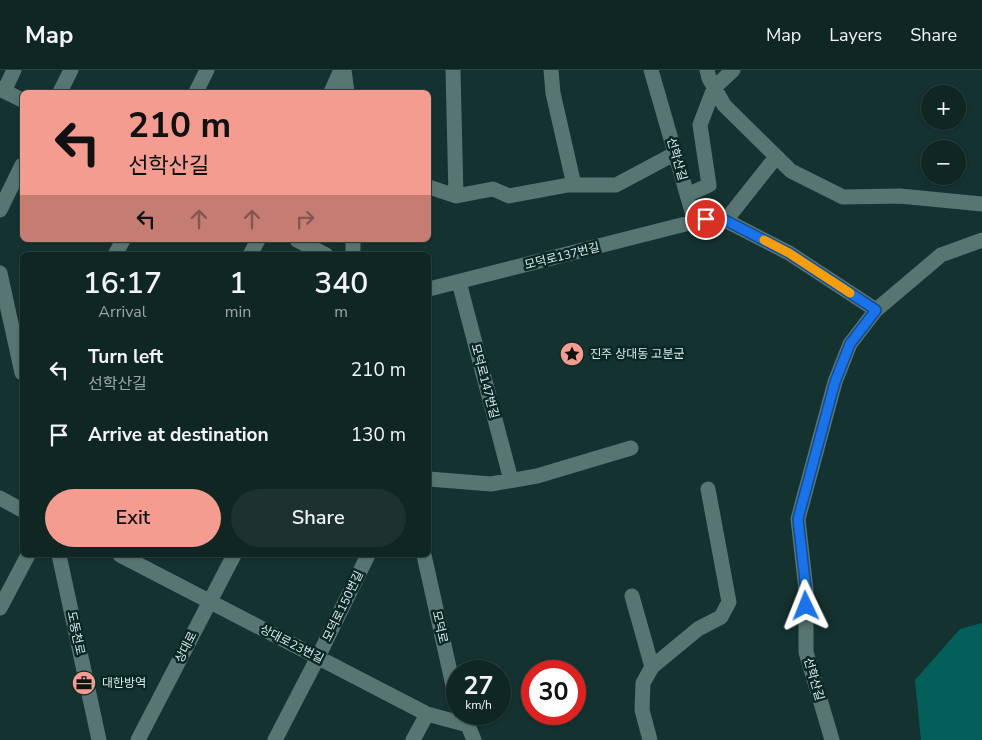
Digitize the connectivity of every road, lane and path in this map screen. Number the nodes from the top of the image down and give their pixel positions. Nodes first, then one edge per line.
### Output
1 (14, 70) edge
2 (71, 70) edge
3 (207, 70) edge
4 (343, 70) edge
5 (453, 70) edge
6 (550, 70) edge
7 (651, 70) edge
8 (707, 70) edge
9 (732, 70) edge
10 (714, 88) junction
11 (2, 90) edge
12 (61, 90) edge
13 (197, 90) edge
14 (332, 90) edge
15 (347, 90) edge
16 (20, 99) edge
17 (676, 153) junction
18 (776, 157) junction
19 (20, 169) edge
20 (574, 185) junction
21 (431, 188) edge
22 (687, 195) junction
23 (456, 196) junction
24 (982, 204) edge
25 (0, 210) edge
26 (726, 220) junction
27 (695, 222) junction
28 (982, 240) edge
29 (301, 242) edge
30 (320, 252) edge
31 (0, 273) edge
32 (458, 282) junction
33 (431, 289) edge
34 (876, 310) junction
35 (20, 353) edge
36 (631, 448) dead end
37 (431, 479) edge
38 (511, 480) junction
39 (708, 489) dead end
40 (0, 498) edge
41 (20, 509) edge
42 (27, 557) edge
43 (59, 557) edge
44 (124, 557) edge
45 (233, 557) edge
46 (367, 557) edge
47 (424, 557) edge
48 (632, 596) dead end
49 (210, 602) junction
50 (0, 608) edge
51 (318, 657) junction
52 (447, 660) edge
53 (652, 667) junction
54 (427, 714) junction
55 (446, 716) edge
56 (468, 725) edge
57 (99, 740) edge
58 (138, 740) edge
59 (275, 740) edge
60 (413, 740) edge
61 (474, 740) edge
62 (650, 740) edge
63 (832, 740) edge

1 - 11 street
2 - 12 street
3 - 13 street
4 - 14 street
4 - 15 street
5 - 23 street
6 - 20 street
7 - 17 street, 선학산길
8 - 10 street
9 - 10 street
10 - 18 street
10 - 22 street
11 - 16 street
17 - 20 street
17 - 22 street, 선학산길
18 - 24 street
18 - 26 street
19 - 25 street
20 - 23 street
21 - 23 street
22 - 27 street, 선학산길
26 - 27 street
26 - 34 street
27 - 32 street, 모덕로137번길
28 - 34 street, 선학산길
29 - 30 street
31 - 35 street
32 - 33 street, 모덕로137번길
32 - 38 street, 모덕로147번길
34 - 63 street, 선학산길
36 - 38 street
37 - 38 street
39 - 53 street
40 - 41 street
42 - 50 street
43 - 57 street, 도동천로
44 - 49 street, 상대로23번길
45 - 49 street, 상대로
46 - 51 street, 모덕로150번길
47 - 52 street, 모덕로
48 - 53 street
49 - 51 street, 상대로23번길
49 - 58 street, 상대로
51 - 54 street, 상대로23번길
51 - 59 street, 모덕로150번길
53 - 62 street
54 - 55 street, 상대로23번길
54 - 60 street
56 - 61 street

